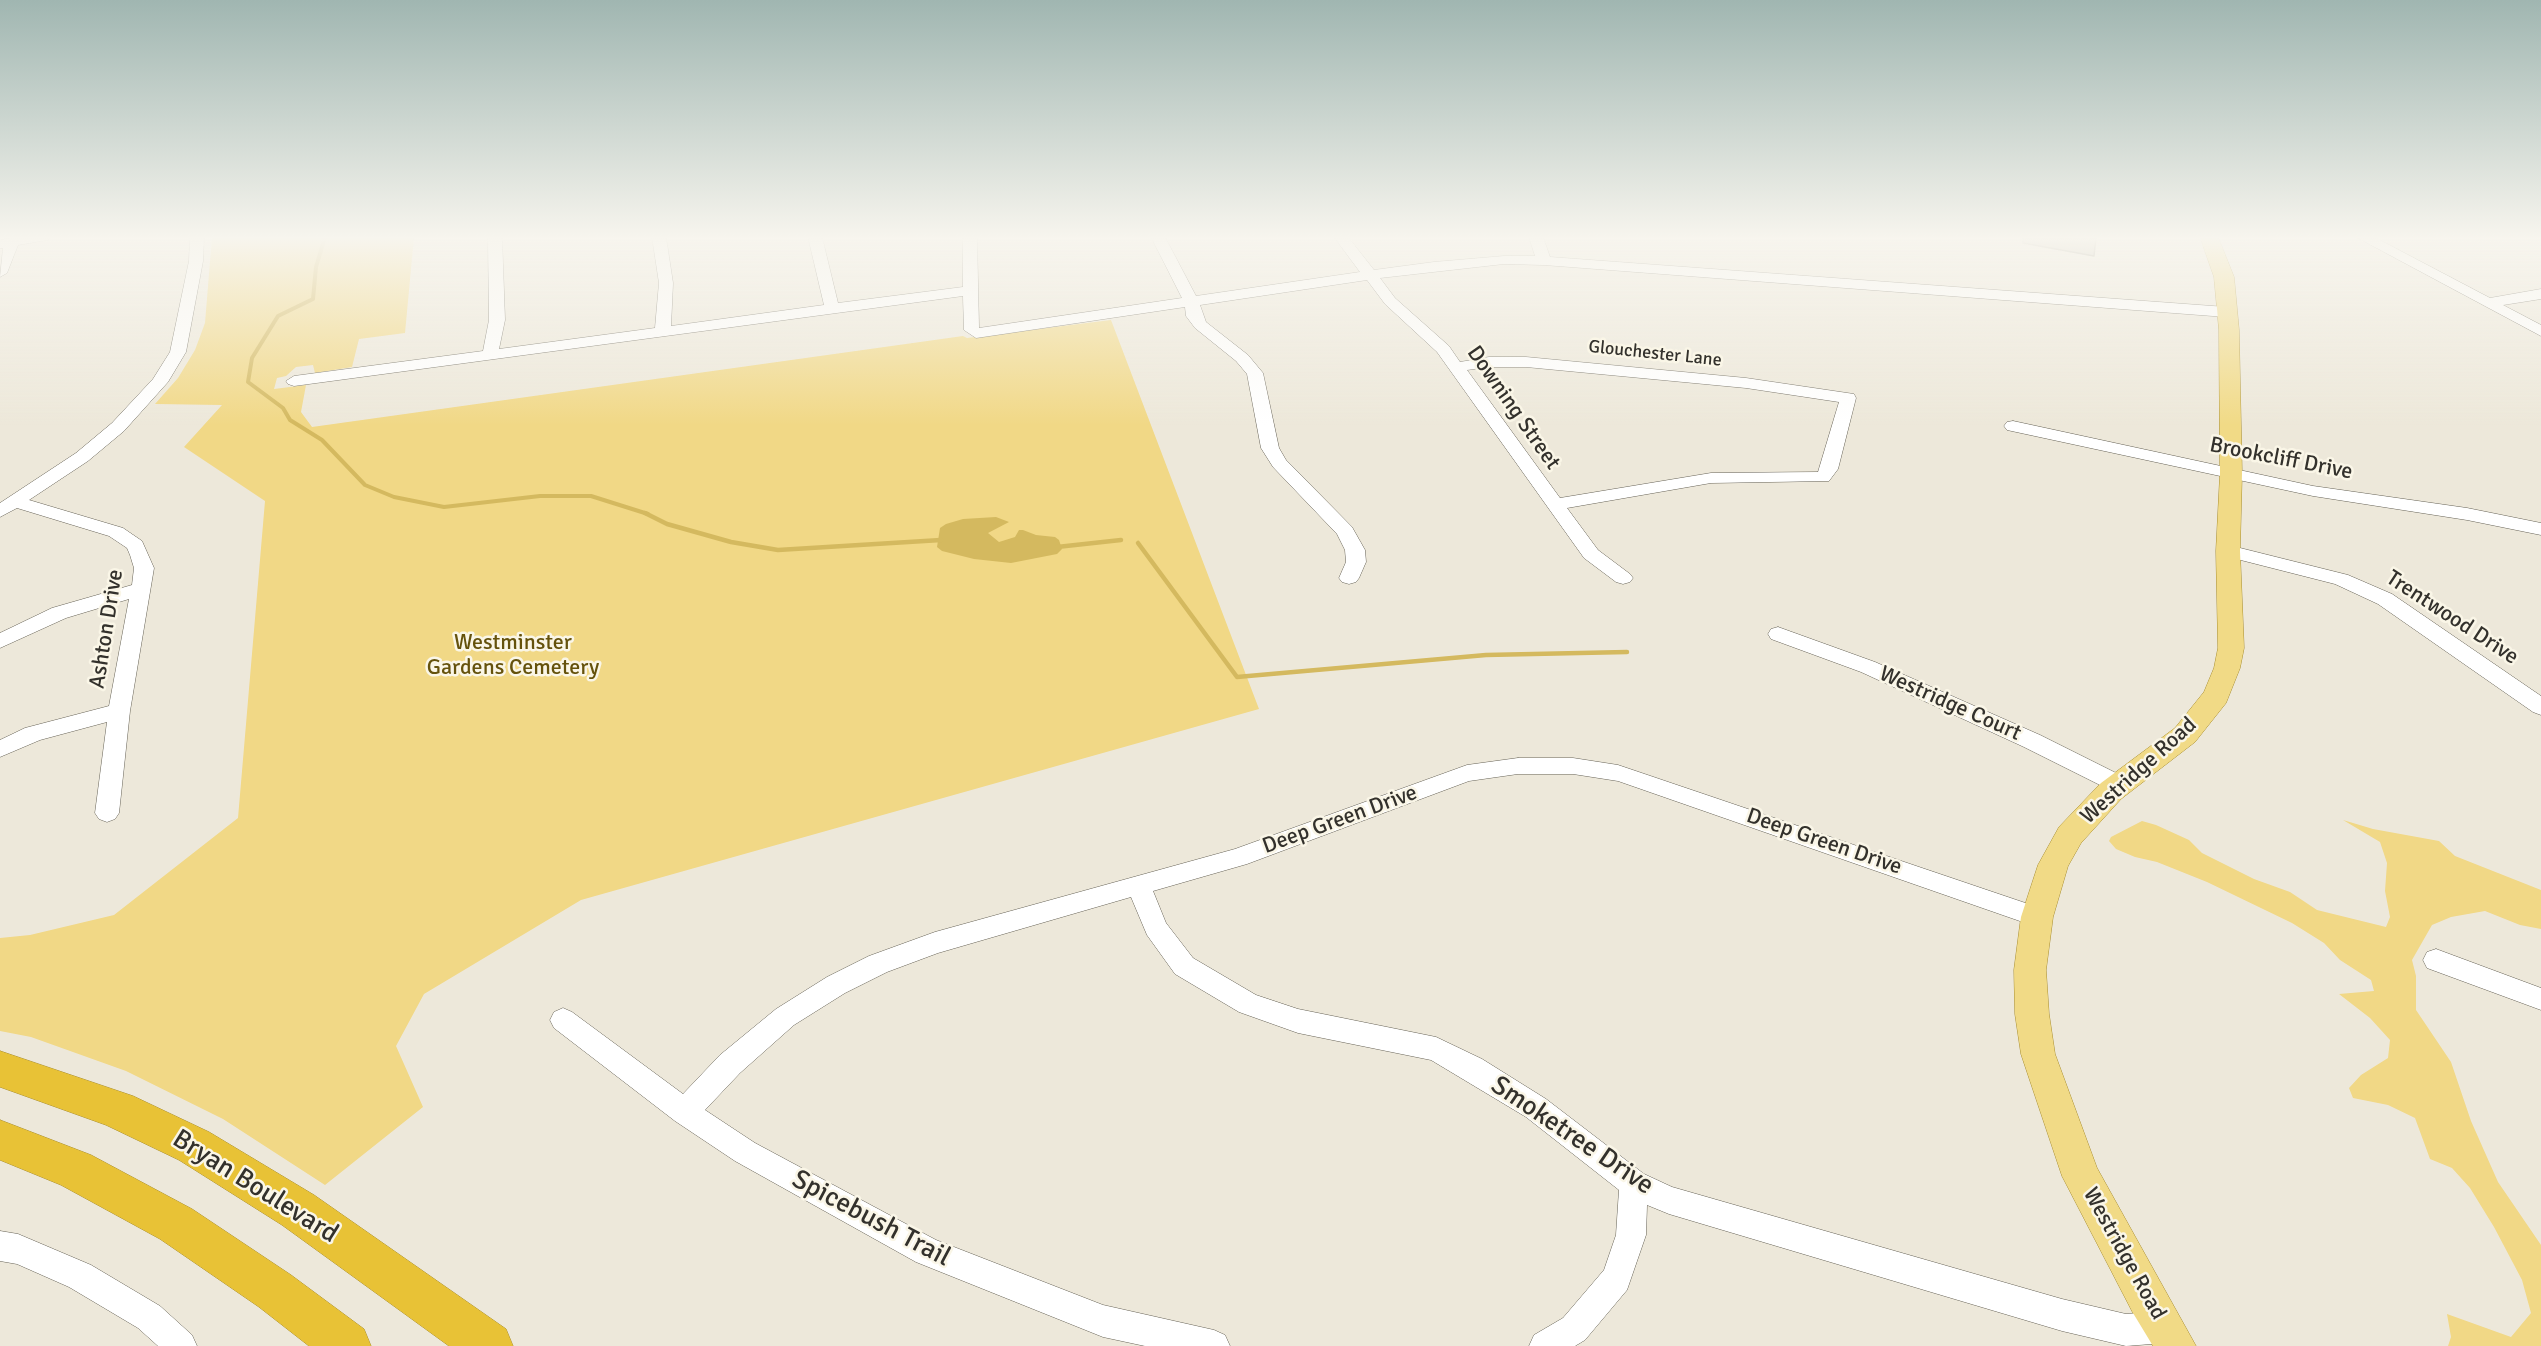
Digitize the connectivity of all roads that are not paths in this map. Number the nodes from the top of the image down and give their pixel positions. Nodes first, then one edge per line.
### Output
1 (188, 300) edge
2 (496, 300) edge
3 (665, 300) edge
4 (830, 300) edge
5 (896, 300) edge
6 (972, 300) edge
7 (1190, 300) edge
8 (1213, 300) edge
9 (1389, 300) edge
10 (2063, 300) edge
11 (2225, 300) edge
12 (2481, 300) edge
13 (2506, 300) edge
14 (1192, 303) junction
15 (2487, 303) junction
16 (832, 308) junction
17 (2226, 312) junction
18 (663, 331) junction
19 (2541, 331) edge
20 (490, 355) junction
21 (1458, 367) junction
22 (294, 381) dead end
23 (2013, 426) dead end
24 (2231, 474) junction
25 (1554, 505) junction
26 (8, 507) edge
27 (2541, 529) edge
28 (2228, 551) junction
29 (1348, 578) dead end
30 (1623, 578) dead end
31 (141, 589) junction
32 (1778, 633) dead end
33 (0, 641) edge
34 (2541, 707) edge
35 (119, 711) junction
36 (0, 749) edge
37 (2118, 784) junction
38 (107, 813) dead end
39 (1139, 886) junction
40 (2037, 917) junction
41 (2436, 960) dead end
42 (2541, 999) edge
43 (562, 1020) dead end
44 (0, 1069) edge
45 (685, 1112) junction
46 (0, 1140) edge
47 (1634, 1184) junction
48 (0, 1246) edge
49 (2170, 1336) edge
50 (181, 1346) edge
51 (347, 1346) edge
52 (489, 1346) edge
53 (1214, 1346) edge
54 (1545, 1346) edge

1 - 26 street
2 - 20 street
3 - 18 street
4 - 16 street
5 - 16 street
6 - 14 street
7 - 14 street
8 - 14 street
9 - 21 street, Downing Street
10 - 17 street
11 - 17 main road, Westridge Road
12 - 15 street
13 - 15 street
14 - 29 street
15 - 19 street
16 - 18 street
17 - 24 main road, Westridge Road
18 - 20 street
20 - 22 street
21 - 25 street, Downing Street
21 - 25 street, Glouchester Lane
23 - 24 street, Brookcliff Drive
24 - 27 street, Brookcliff Drive
24 - 28 main road, Westridge Road
25 - 30 street, Downing Street
26 - 31 street, Ashton Drive
28 - 34 street, Trentwood Drive
28 - 37 main road, Westridge Road
31 - 33 street
31 - 35 street, Ashton Drive
32 - 37 street, Westridge Court
35 - 36 street
35 - 38 street, Ashton Drive
37 - 40 main road, Westridge Road
39 - 40 street, Deep Green Drive
39 - 45 street, Deep Green Drive
39 - 47 street, Smoketree Drive
40 - 49 main road, Westridge Road
41 - 42 street
43 - 45 street, Spicebush Trail
44 - 52 highway, Bryan Boulevard
45 - 53 street, Spicebush Trail
46 - 51 highway
47 - 49 street, Smoketree Drive
47 - 54 street
48 - 50 street

